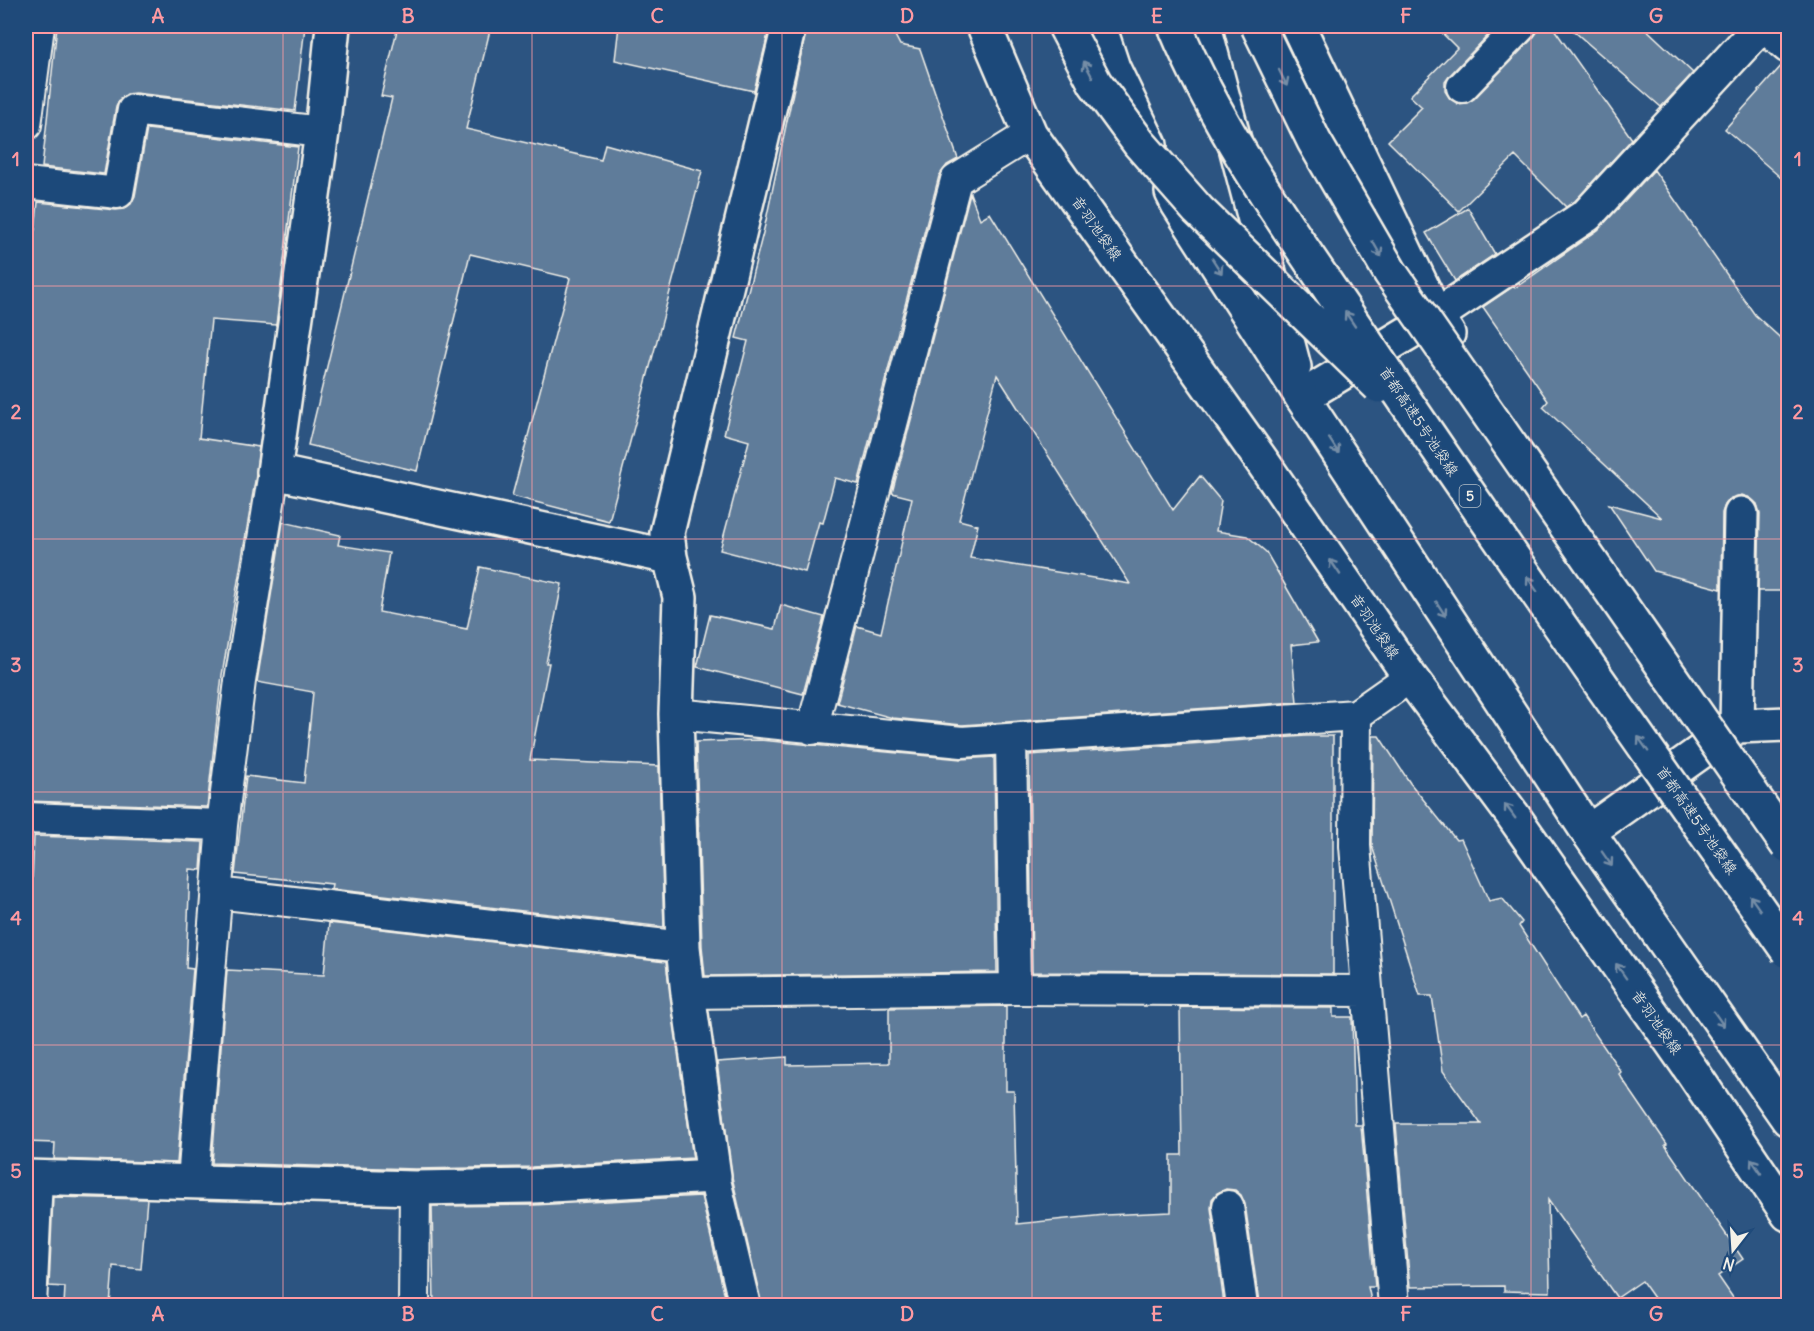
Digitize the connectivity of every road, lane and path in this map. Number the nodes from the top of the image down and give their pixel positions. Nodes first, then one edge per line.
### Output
1 (39, 26) edge
2 (333, 26) edge
3 (789, 26) edge
4 (984, 26) edge
5 (1065, 26) edge
6 (1099, 26) edge
7 (1175, 26) edge
8 (1204, 26) edge
9 (1258, 26) edge
10 (1298, 26) edge
11 (1521, 26) edge
12 (1763, 26) edge
13 (1788, 46) edge
14 (1462, 87) dead end
15 (26, 125) edge
16 (322, 132) junction
17 (1030, 134) junction
18 (26, 183) edge
19 (1436, 316) junction
20 (1302, 397) junction
21 (1427, 434) junction
22 (274, 472) junction
23 (1741, 514) dead end
24 (670, 557) junction
25 (1410, 677) junction
26 (676, 714) junction
27 (1356, 715) junction
28 (1788, 724) edge
29 (812, 729) junction
30 (1732, 730) junction
31 (1011, 739) junction
32 (26, 818) edge
33 (1788, 822) edge
34 (222, 825) junction
35 (1588, 832) junction
36 (1788, 846) edge
37 (217, 893) junction
38 (683, 947) junction
39 (1788, 951) edge
40 (1015, 988) junction
41 (1367, 991) junction
42 (688, 993) junction
43 (1788, 1119) edge
44 (714, 1176) junction
45 (31, 1178) edge
46 (193, 1181) junction
47 (415, 1188) junction
48 (1228, 1206) dead end
49 (1788, 1214) edge
50 (31, 1305) edge
51 (414, 1305) edge
52 (746, 1305) edge
53 (1242, 1305) edge
54 (1394, 1305) edge

1 - 15 lane
2 - 16 main road
3 - 24 main road
4 - 17 main road, 音羽池袋線
21 -> 5 main road, bridge
6 -> 20 main road
21 -> 7 main road, 首都高速5号池袋線 / 5, bridge
8 - 20 main road
9 -> 36 main road, bridge
10 - 19 main road
11 - 14 lane
12 - 13 main road
12 - 19 main road
16 - 18 lane
16 - 22 main road
25 -> 17 main road, 音羽池袋線
17 - 29 lane
19 - 20 main road
19 - 30 main road
20 -> 35 main road
39 -> 21 main road, 首都高速5号池袋線 / 5, bridge
22 - 24 main road
22 - 34 lane
23 - 30 main road
24 - 26 main road
25 - 27 lane
49 -> 25 main road, 音羽池袋線
26 - 29 lane
26 - 38 main road
27 - 31 lane
27 - 41 lane
28 - 30 main road
29 - 31 lane
30 - 33 main road
30 - 35 main road
31 - 40 lane
32 - 34 lane
34 - 37 lane
35 -> 43 main road
37 - 38 lane
37 - 46 lane
38 - 42 main road
40 - 41 lane
40 - 42 lane
41 - 54 lane
42 - 44 main road
44 - 47 main road
44 - 52 lane
45 - 46 main road
45 - 50 lane
46 - 47 main road
47 - 51 lane
48 - 53 lane

